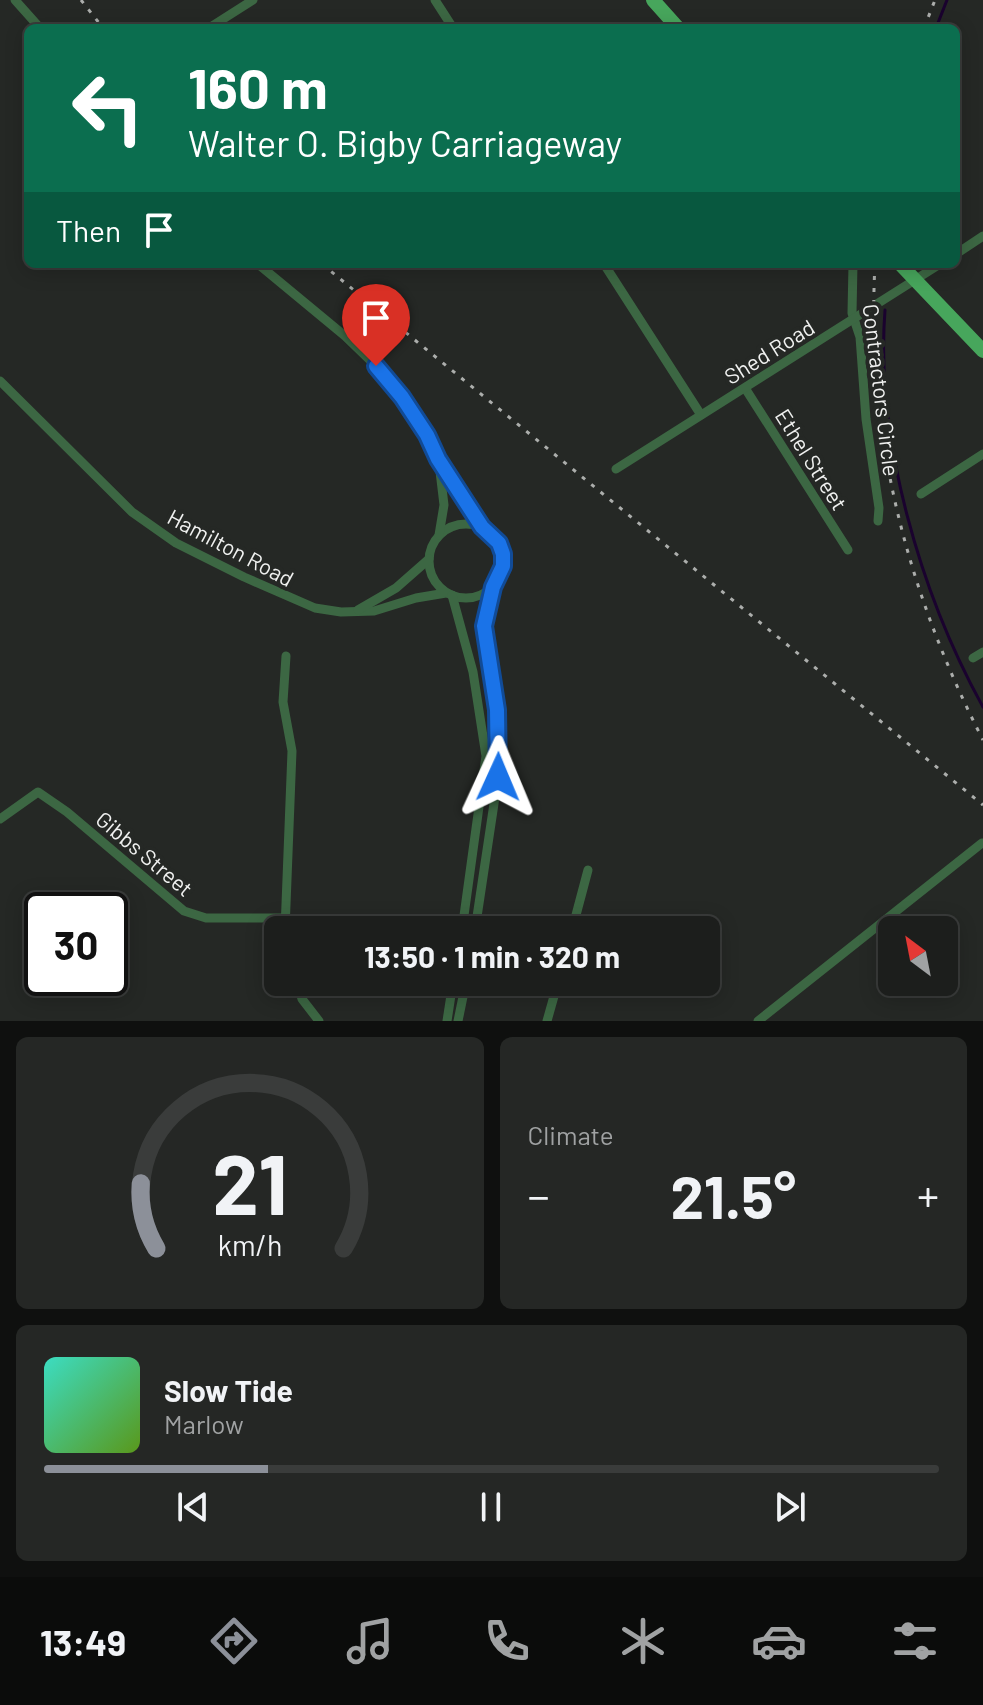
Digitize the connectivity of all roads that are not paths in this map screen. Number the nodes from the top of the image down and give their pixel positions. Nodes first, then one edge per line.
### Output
1 (15, 0) edge
2 (253, 0) edge
3 (435, 0) edge
4 (653, 0) edge
5 (36, 24) edge
6 (215, 24) edge
7 (450, 24) edge
8 (674, 24) edge
9 (983, 236) edge
10 (960, 251) edge
11 (263, 268) edge
12 (607, 268) edge
13 (853, 268) edge
14 (904, 268) edge
15 (934, 268) edge
16 (915, 280) junction
17 (854, 319) junction
18 (983, 351) edge
19 (0, 381) edge
20 (745, 388) junction
21 (701, 415) junction
22 (983, 454) edge
23 (438, 459) junction
24 (616, 469) dead end
25 (921, 494) dead end
26 (878, 521) dead end
27 (482, 527) junction
28 (438, 537) junction
29 (848, 550) dead end
30 (429, 559) junction
31 (493, 587) junction
32 (449, 594) junction
33 (358, 610) junction
34 (983, 652) edge
35 (286, 656) dead end
36 (973, 658) dead end
37 (0, 819) edge
38 (982, 843) edge
39 (588, 870) dead end
40 (284, 916) edge
41 (464, 916) edge
42 (477, 916) edge
43 (576, 916) edge
44 (264, 918) edge
45 (301, 996) edge
46 (451, 996) edge
47 (463, 996) edge
48 (554, 996) edge
49 (319, 1021) edge
50 (447, 1021) edge
51 (458, 1021) edge
52 (547, 1021) edge
53 (758, 1021) edge

1 - 5 street
2 - 6 street
3 - 7 street
4 - 8 main road
9 - 10 street
11 - 23 street
12 - 21 street
13 - 17 street, Contractors Circle
14 - 16 main road
15 - 16 street, Shed Road
16 - 17 street, Shed Road
16 - 18 main road
17 - 20 street, Shed Road
17 - 26 street, Contractors Circle
19 - 33 street, Hamilton Road
20 - 21 street, Shed Road
20 - 29 street, Ethel Street
21 - 24 street, Shed Road
22 - 25 street
23 - 27 street
23 - 28 street
27 - 28 street
27 - 31 street
28 - 30 street
30 - 32 street
30 - 33 street
31 - 32 street
31 - 42 street
32 - 33 street, Hamilton Road
32 - 41 street
34 - 36 street
35 - 40 street
37 - 44 street, Gibbs Street
38 - 53 street
39 - 43 street
45 - 49 street
46 - 50 street
47 - 51 street
48 - 52 street

